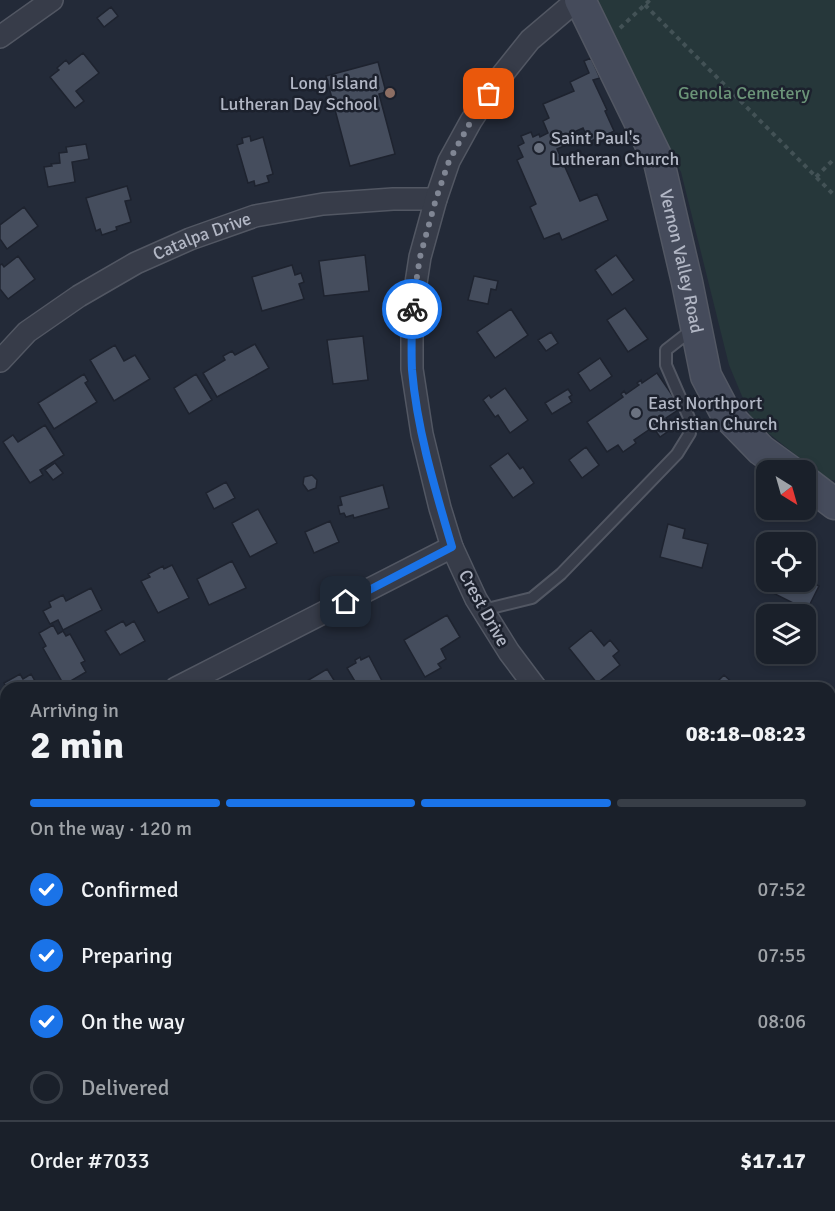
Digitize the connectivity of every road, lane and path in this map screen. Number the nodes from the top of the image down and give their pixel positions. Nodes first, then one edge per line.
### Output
1 (52, 0) edge
2 (579, 0) edge
3 (650, 0) edge
4 (645, 5) junction
5 (0, 37) edge
6 (602, 45) junction
7 (835, 158) edge
8 (816, 177) junction
9 (835, 196) edge
10 (436, 199) junction
11 (696, 327) junction
12 (0, 361) edge
13 (775, 460) edge
14 (816, 490) edge
15 (835, 504) edge
16 (452, 547) junction
17 (483, 610) junction
18 (188, 682) edge
19 (531, 682) edge

1 - 5 street
2 - 6 main road, Vernon Valley Road
2 - 10 street, Crest Drive
3 - 4 path
4 - 6 path
4 - 8 path
6 - 11 main road, Vernon Valley Road
7 - 8 path
8 - 9 path
10 - 12 street, Catalpa Drive
10 - 16 street, Crest Drive
11 - 13 main road, Vernon Valley Road
11 - 17 lane
14 - 15 main road
16 - 17 street, Crest Drive
16 - 18 street
17 - 19 street, Crest Drive

